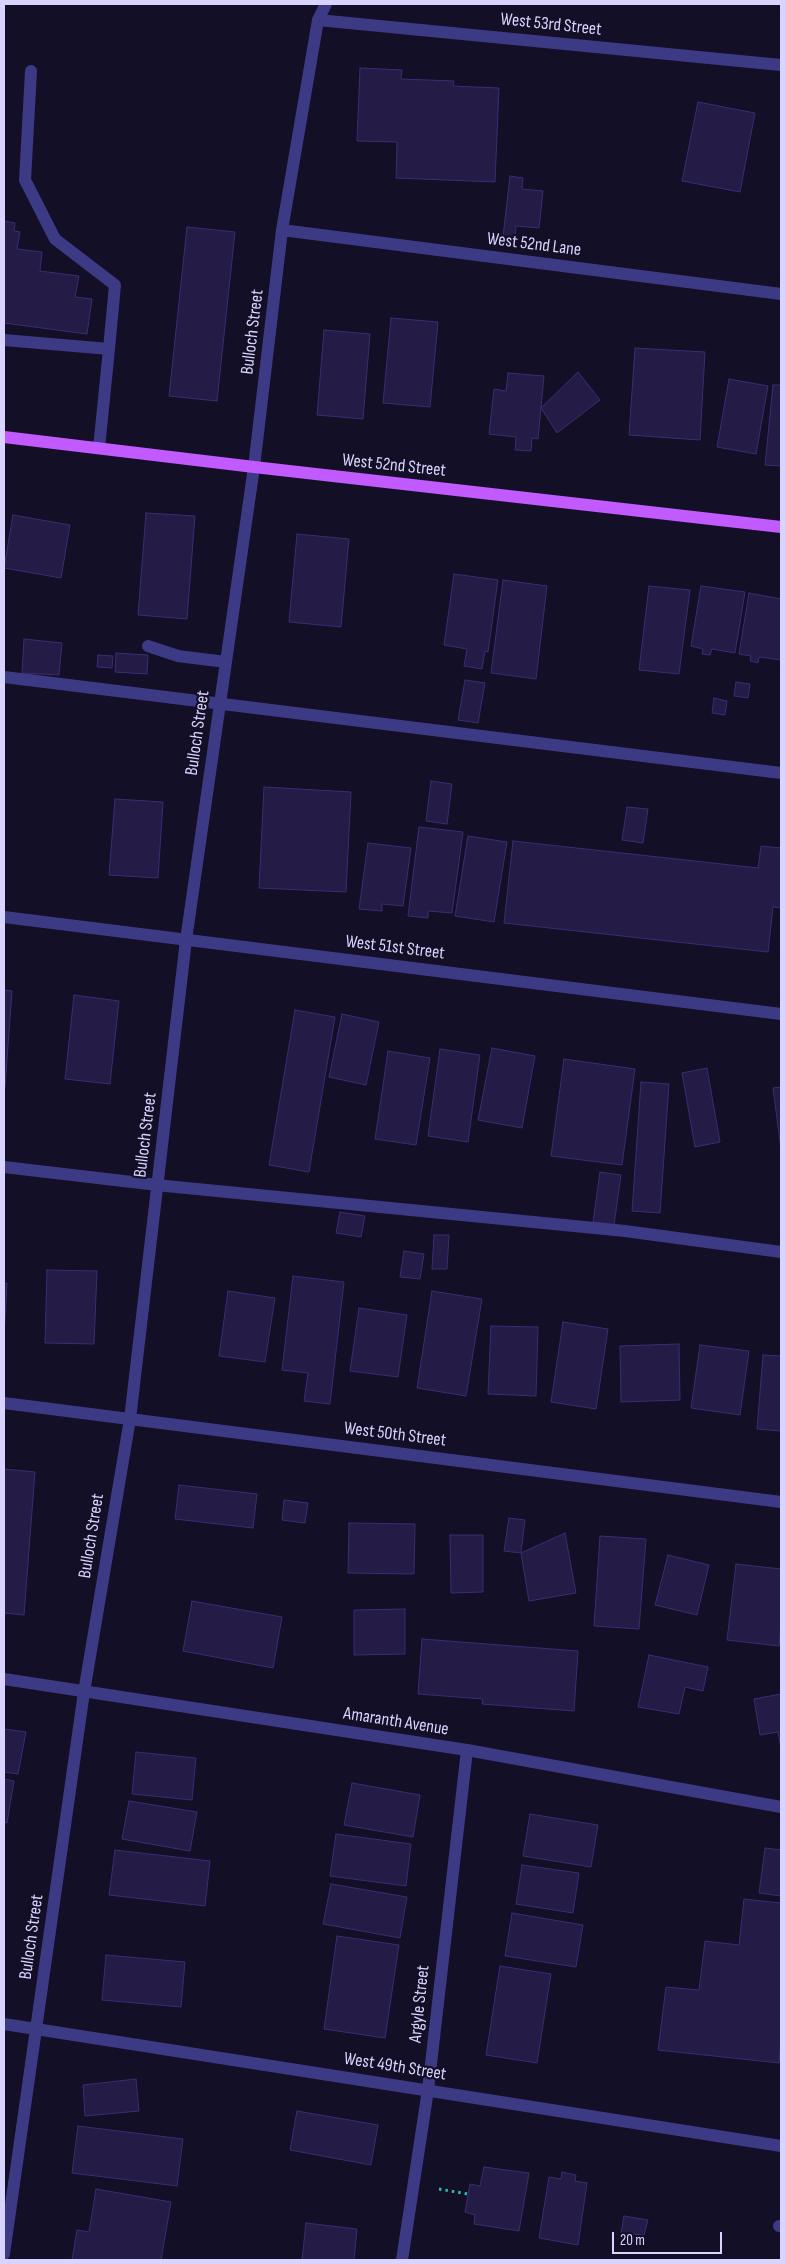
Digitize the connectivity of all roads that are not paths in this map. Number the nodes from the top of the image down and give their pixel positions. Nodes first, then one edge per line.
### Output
1 (326, 4) edge
2 (318, 20) junction
3 (781, 65) edge
4 (31, 71) dead end
5 (282, 230) junction
6 (781, 294) edge
7 (4, 340) edge
8 (109, 349) junction
9 (4, 437) edge
10 (100, 448) junction
11 (254, 468) junction
12 (781, 526) edge
13 (148, 646) dead end
14 (226, 662) junction
15 (4, 677) edge
16 (220, 703) junction
17 (781, 773) edge
18 (4, 917) edge
19 (186, 940) junction
20 (781, 1014) edge
21 (4, 1167) edge
22 (158, 1184) junction
23 (781, 1252) edge
24 (4, 1403) edge
25 (130, 1418) junction
26 (781, 1502) edge
27 (4, 1679) edge
28 (84, 1692) junction
29 (467, 1750) junction
30 (781, 1806) edge
31 (4, 2024) edge
32 (36, 2030) junction
33 (428, 2090) junction
34 (781, 2146) edge
35 (4, 2254) edge
36 (402, 2260) edge

1 - 2 street, Bulloch Street
2 - 3 street, West 53rd Street
2 - 5 street, Bulloch Street
4 - 8 street
5 - 6 street, West 52nd Lane
5 - 11 street, Bulloch Street
7 - 8 street
8 - 10 street
9 - 10 main road, West 52nd Street
10 - 11 main road, West 52nd Street
11 - 12 main road, West 52nd Street
11 - 14 street, Bulloch Street
13 - 14 street
14 - 16 street, Bulloch Street
15 - 16 street
16 - 17 street
16 - 19 street, Bulloch Street
18 - 19 street, West 51st Street
19 - 20 street, West 51st Street
19 - 22 street, Bulloch Street
21 - 22 street
22 - 23 street
22 - 25 street, Bulloch Street
24 - 25 street, West 50th Street
25 - 26 street, West 50th Street
25 - 28 street, Bulloch Street
27 - 28 street, Amaranth Avenue
28 - 29 street, Amaranth Avenue
28 - 32 street, Bulloch Street
29 - 30 street, Amaranth Avenue
29 - 33 street, Argyle Street
31 - 32 street, West 49th Street
32 - 33 street, West 49th Street
32 - 35 street, Bulloch Street
33 - 34 street, West 49th Street
33 - 36 street, Argyle Street

